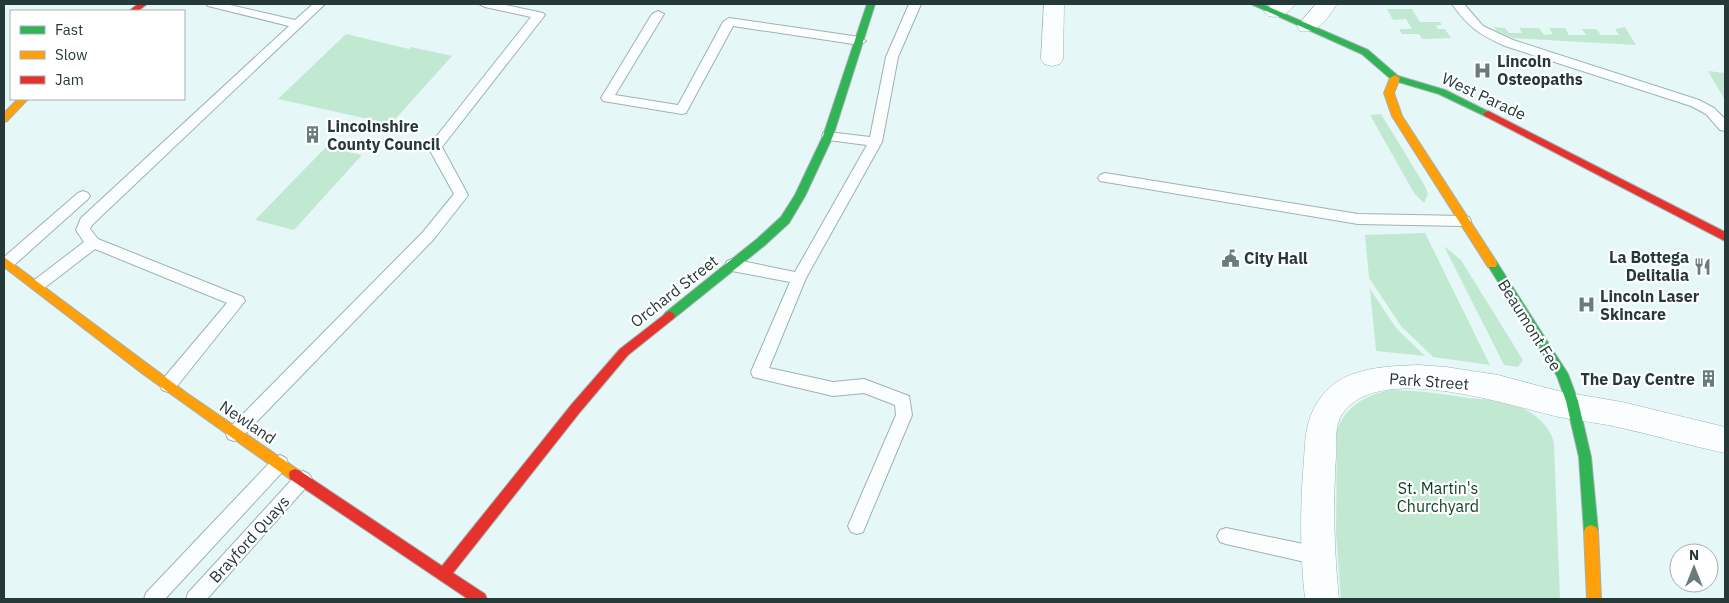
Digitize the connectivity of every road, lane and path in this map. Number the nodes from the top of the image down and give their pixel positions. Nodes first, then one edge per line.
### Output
1 (212, 4) edge
2 (319, 4) edge
3 (485, 4) edge
4 (871, 4) edge
5 (915, 4) edge
6 (1054, 4) edge
7 (1255, 4) edge
8 (1327, 4) edge
9 (1458, 4) edge
10 (1280, 8) edge
11 (658, 14) dead end
12 (297, 24) junction
13 (1308, 26) junction
14 (860, 41) junction
15 (1052, 59) dead end
16 (1395, 78) junction
17 (20, 100) edge
18 (21, 100) edge
19 (4, 107) edge
20 (4, 119) edge
21 (1725, 127) edge
22 (828, 136) junction
23 (875, 142) junction
24 (1105, 178) dead end
25 (83, 196) dead end
26 (1464, 221) junction
27 (1725, 237) edge
28 (94, 243) junction
29 (6, 262) edge
30 (732, 265) junction
31 (799, 278) junction
32 (38, 285) junction
33 (168, 385) junction
34 (1574, 406) junction
35 (234, 434) junction
36 (1725, 440) edge
37 (280, 463) junction
38 (303, 479) junction
39 (857, 526) dead end
40 (1226, 536) dead end
41 (1318, 556) junction
42 (443, 575) junction
43 (153, 599) edge
44 (195, 599) edge
45 (480, 599) edge
46 (1322, 599) edge
47 (1594, 599) edge

1 - 12 lane
2 - 12 lane
3 - 35 lane
4 - 14 street, Orchard Street
5 - 23 lane
6 - 15 street
7 - 10 street, West Parade
8 - 13 street
9 - 21 lane
10 - 13 street, West Parade
11 - 14 lane
12 - 28 lane
13 - 16 street, West Parade
14 - 22 street, Orchard Street
16 - 26 street, Beaumont Fee
16 - 27 street, West Parade
17 - 19 street
18 - 20 street
22 - 23 lane
22 - 30 street, Orchard Street
23 - 31 lane
24 - 26 lane
25 - 29 lane
26 - 34 street, Beaumont Fee
28 - 32 lane
28 - 33 lane
29 - 32 street, Newland
30 - 31 lane
30 - 42 street, Orchard Street
31 - 39 lane
32 - 33 street, Newland
33 - 35 street, Newland
34 - 36 street, Park Street
34 - 41 street, Park Street
34 - 47 street, Beaumont Fee
35 - 37 street, Newland
37 - 38 street, Newland
37 - 43 lane
38 - 42 street, Newland
38 - 44 lane, Brayford Quays
40 - 41 lane
41 - 46 street, Park Street
42 - 45 street, Newland

